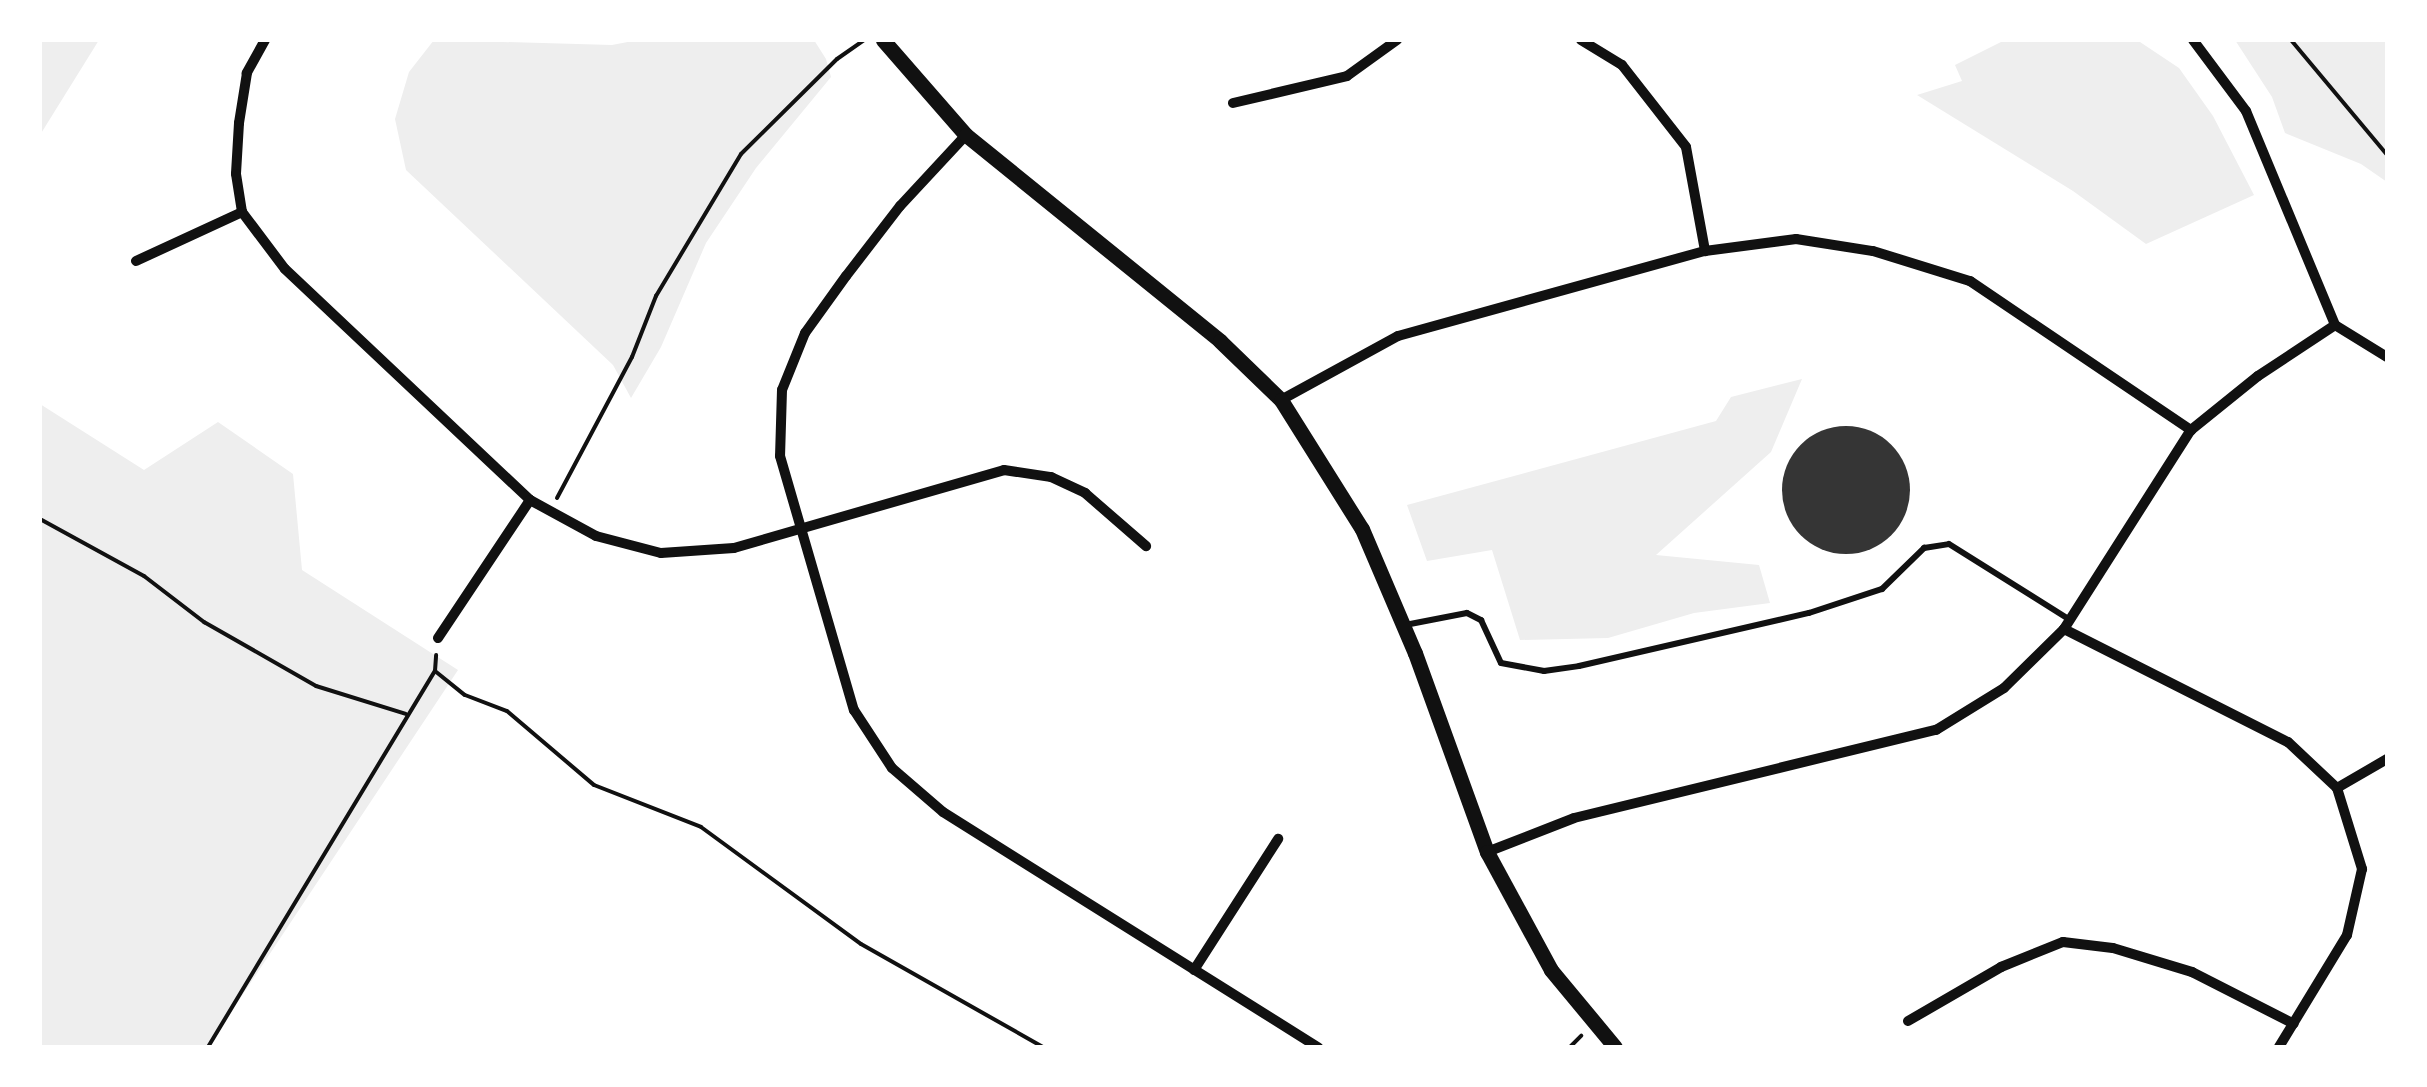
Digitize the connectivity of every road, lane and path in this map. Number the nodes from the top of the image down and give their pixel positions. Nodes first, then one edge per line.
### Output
1 (265, 40) edge
2 (864, 40) edge
3 (883, 40) edge
4 (1396, 40) edge
5 (1581, 40) edge
6 (2194, 40) edge
7 (2291, 40) edge
8 (1233, 102) dead end
9 (966, 135) junction
10 (2387, 154) edge
11 (242, 212) junction
12 (1705, 251) junction
13 (136, 261) dead end
14 (2334, 324) junction
15 (2387, 358) edge
16 (1281, 400) junction
17 (2191, 430) junction
18 (530, 500) junction
19 (550, 511) junction
20 (40, 519) edge
21 (799, 532) junction
22 (1146, 546) dead end
23 (2067, 625) junction
24 (1403, 626) junction
25 (438, 638) dead end
26 (406, 714) junction
27 (2387, 758) edge
28 (2337, 788) junction
29 (1278, 839) dead end
30 (1487, 852) junction
31 (1194, 970) junction
32 (1908, 1022) dead end
33 (2294, 1024) junction
34 (208, 1047) edge
35 (1043, 1047) edge
36 (1318, 1047) edge
37 (1615, 1047) edge
38 (2278, 1047) edge

1 - 11 street
2 - 19 path
3 - 9 street
4 - 8 street
5 - 12 street
6 - 14 street
7 - 10 path
9 - 16 street
9 - 21 street
11 - 13 street
11 - 18 street
12 - 16 street
12 - 17 street
14 - 15 street
14 - 17 street
16 - 24 street
17 - 23 street
18 - 19 street
18 - 25 street
19 - 21 street
20 - 26 path
21 - 22 street
21 - 31 street
23 - 24 lane
23 - 28 street
23 - 30 street
24 - 30 street
26 - 34 path
26 - 35 path
27 - 28 street
28 - 33 street
29 - 31 street
30 - 37 street
31 - 36 street
32 - 33 street
33 - 38 street

